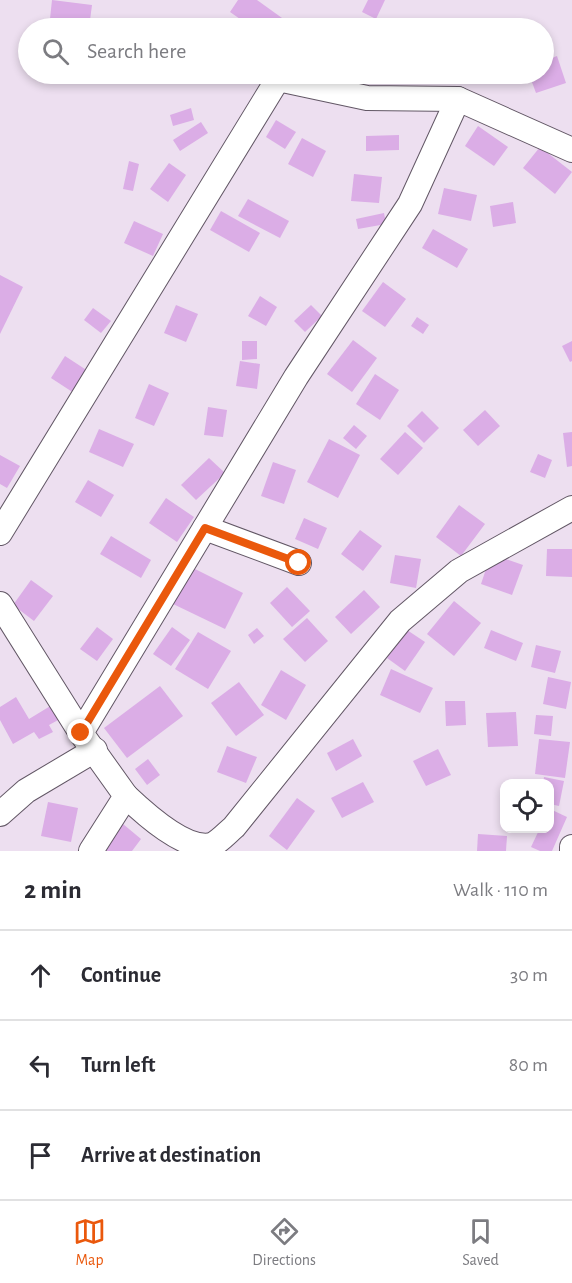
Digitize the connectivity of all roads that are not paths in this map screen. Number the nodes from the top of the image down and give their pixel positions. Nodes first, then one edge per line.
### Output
1 (274, 84) edge
2 (311, 84) edge
3 (458, 99) junction
4 (572, 150) edge
5 (572, 508) edge
6 (205, 528) junction
7 (0, 533) edge
8 (299, 563) dead end
9 (0, 604) edge
10 (88, 741) junction
11 (126, 796) junction
12 (0, 814) edge
13 (91, 851) edge

1 - 7 street
2 - 3 street
3 - 4 street
3 - 6 street
5 - 11 street
6 - 8 street
6 - 10 street
9 - 10 street
10 - 11 street
10 - 12 street
11 - 13 street

